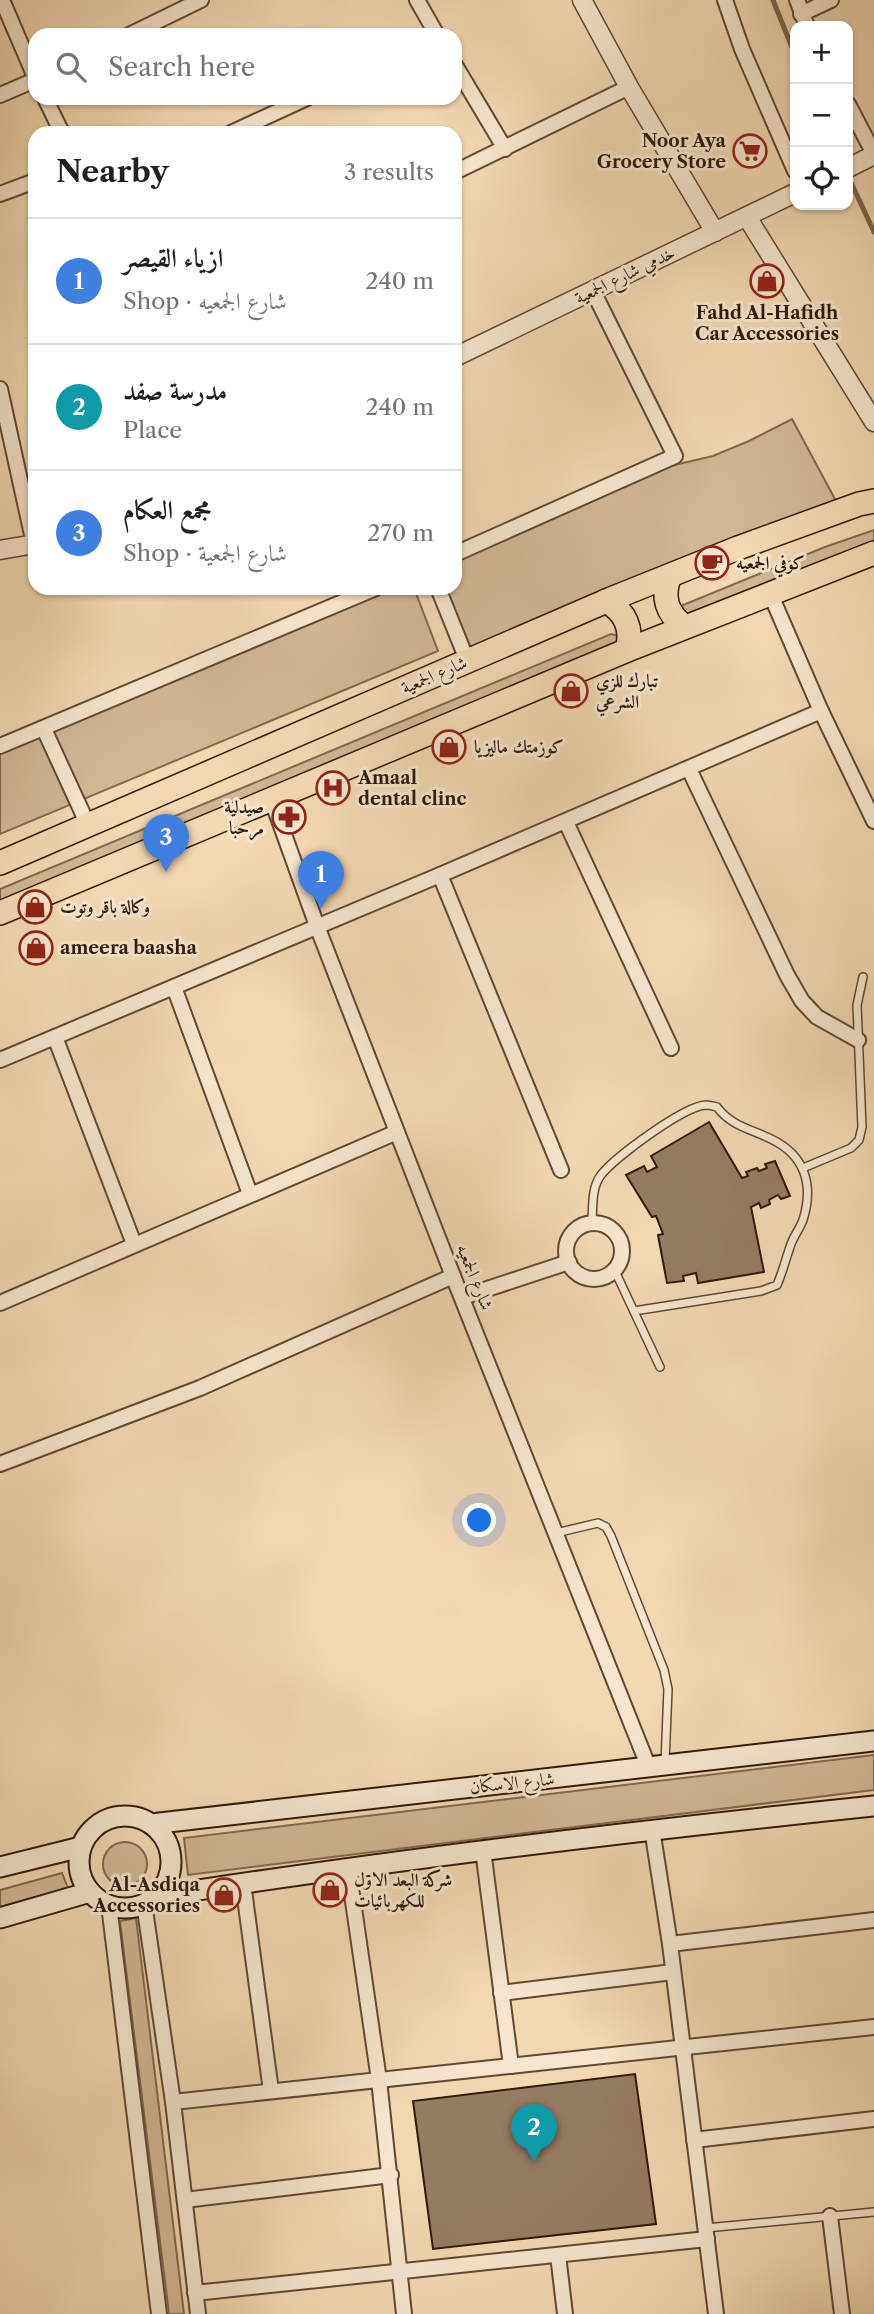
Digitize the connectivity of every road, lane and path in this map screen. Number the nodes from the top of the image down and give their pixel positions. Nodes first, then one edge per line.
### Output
1 (2, 0) edge
2 (201, 0) edge
3 (417, 0) edge
4 (582, 0) edge
5 (725, 0) edge
6 (831, 0) edge
7 (802, 14) edge
8 (143, 28) edge
9 (433, 28) edge
10 (28, 61) edge
11 (462, 77) edge
12 (28, 81) edge
13 (629, 87) junction
14 (0, 95) edge
15 (48, 105) edge
16 (292, 105) edge
17 (853, 114) edge
18 (59, 126) edge
19 (246, 126) edge
20 (505, 149) junction
21 (874, 155) edge
22 (790, 159) edge
23 (853, 166) edge
24 (462, 169) edge
25 (28, 184) edge
26 (0, 194) edge
27 (790, 196) edge
28 (747, 217) junction
29 (715, 232) junction
30 (593, 291) junction
31 (462, 354) edge
32 (0, 389) edge
33 (874, 422) edge
34 (874, 501) edge
35 (28, 513) edge
36 (28, 545) edge
37 (0, 550) edge
38 (462, 551) edge
39 (874, 553) edge
40 (670, 576) junction
41 (770, 593) junction
42 (360, 595) edge
43 (441, 595) edge
44 (606, 601) junction
45 (685, 627) junction
46 (627, 650) junction
47 (467, 660) junction
48 (821, 711) junction
49 (44, 729) junction
50 (0, 746) edge
51 (689, 769) junction
52 (271, 798) junction
53 (566, 821) junction
54 (874, 821) edge
55 (88, 825) junction
56 (0, 863) edge
57 (440, 875) junction
58 (0, 913) edge
59 (317, 926) junction
60 (863, 977) dead end
61 (174, 987) junction
62 (55, 1037) junction
63 (859, 1040) junction
64 (671, 1048) dead end
65 (0, 1060) edge
66 (397, 1132) junction
67 (803, 1168) junction
68 (561, 1170) dead end
69 (250, 1194) junction
70 (592, 1224) junction
71 (134, 1244) junction
72 (569, 1262) junction
73 (614, 1269) junction
74 (453, 1276) junction
75 (0, 1286) edge
76 (463, 1297) junction
77 (3, 1302) edge
78 (634, 1311) junction
79 (660, 1367) dead end
80 (0, 1464) edge
81 (556, 1533) junction
82 (874, 1741) edge
83 (657, 1767) junction
84 (874, 1806) edge
85 (150, 1824) junction
86 (652, 1829) junction
87 (81, 1847) junction
88 (484, 1850) junction
89 (0, 1867) edge
90 (348, 1867) junction
91 (243, 1883) junction
92 (90, 1892) junction
93 (149, 1900) junction
94 (109, 1905) junction
95 (0, 1918) edge
96 (874, 1920) edge
97 (670, 1944) junction
98 (673, 1972) junction
99 (502, 1993) junction
100 (874, 2027) edge
101 (683, 2047) junction
102 (511, 2066) junction
103 (379, 2080) junction
104 (271, 2091) junction
105 (173, 2102) junction
106 (874, 2119) edge
107 (694, 2140) junction
108 (391, 2175) junction
109 (185, 2200) junction
110 (874, 2212) edge
111 (830, 2216) junction
112 (706, 2234) junction
113 (558, 2255) junction
114 (400, 2272) junction
115 (195, 2293) junction
116 (159, 2314) edge
117 (198, 2314) edge
118 (404, 2314) edge
119 (565, 2314) edge
120 (716, 2314) edge
121 (842, 2314) edge

1 - 10 street
2 - 8 street
3 - 9 street
4 - 13 street
5 - 22 street
6 - 7 street
11 - 20 street
12 - 14 street
13 - 20 street
13 - 29 street
15 - 18 street
16 - 19 street
17 - 21 street
20 - 24 street
21 - 23 street
25 - 26 street
27 - 28 street, خدمي شارع الجمعية
28 - 29 street, خدمي شارع الجمعية
28 - 33 street
29 - 30 street, خدمي شارع الجمعية
30 - 31 street, خدمي شارع الجمعية
30 - 38 street
32 - 35 street
34 - 40 main road, شارع الجمعية
36 - 37 street
39 - 41 main road
40 - 44 main road, شارع الجمعية
40 - 45 main road
41 - 45 main road
41 - 48 street
42 - 49 street
43 - 47 street
44 - 46 main road
44 - 47 main road, شارع الجمعية
45 - 46 main road
46 - 52 main road
47 - 55 main road, شارع الجمعية
48 - 51 street
48 - 54 street
49 - 50 street
49 - 55 street
51 - 53 street
51 - 63 street
52 - 58 main road
52 - 59 street, شارع الجمعيه
53 - 57 street
53 - 64 street
55 - 56 main road, شارع الجمعية
57 - 59 street
57 - 68 street
59 - 61 street
59 - 66 street, شارع الجمعيه
60 - 63 lane
61 - 62 street
61 - 69 street
62 - 65 street
62 - 71 street
63 - 67 lane
66 - 69 street
66 - 74 street, شارع الجمعيه
67 - 70 lane
67 - 78 lane
69 - 71 street
70 - 72 street
70 - 73 street
71 - 77 street
72 - 73 street
72 - 76 street
73 - 78 lane
74 - 76 street, شارع الجمعيه
74 - 80 street
75 - 77 street
76 - 81 street, شارع الجمعيه
78 - 79 lane
81 - 83 street, شارع الجمعيه
81 - 83 lane
82 - 83 main road, شارع الاسكان
83 - 85 main road, شارع الاسكان
84 - 86 main road
85 - 87 main road
85 - 93 main road
86 - 88 main road
86 - 97 street
87 - 89 main road
87 - 92 main road
88 - 90 main road
88 - 99 street
90 - 91 main road
90 - 103 street
91 - 93 main road
91 - 104 street
92 - 94 main road
92 - 95 main road
93 - 94 main road
93 - 105 street
94 - 116 street
96 - 97 street
97 - 98 street
98 - 99 street
98 - 101 street
99 - 102 street
100 - 101 street
101 - 102 street
101 - 107 street
102 - 103 street
103 - 104 street
103 - 108 street
104 - 105 street
105 - 109 street
106 - 107 street
107 - 112 street
108 - 109 street
108 - 114 street
109 - 115 street
110 - 111 lane
111 - 112 lane
111 - 121 street
112 - 113 street
112 - 120 street
113 - 114 street
113 - 119 street
114 - 115 street
114 - 118 street
115 - 117 street

